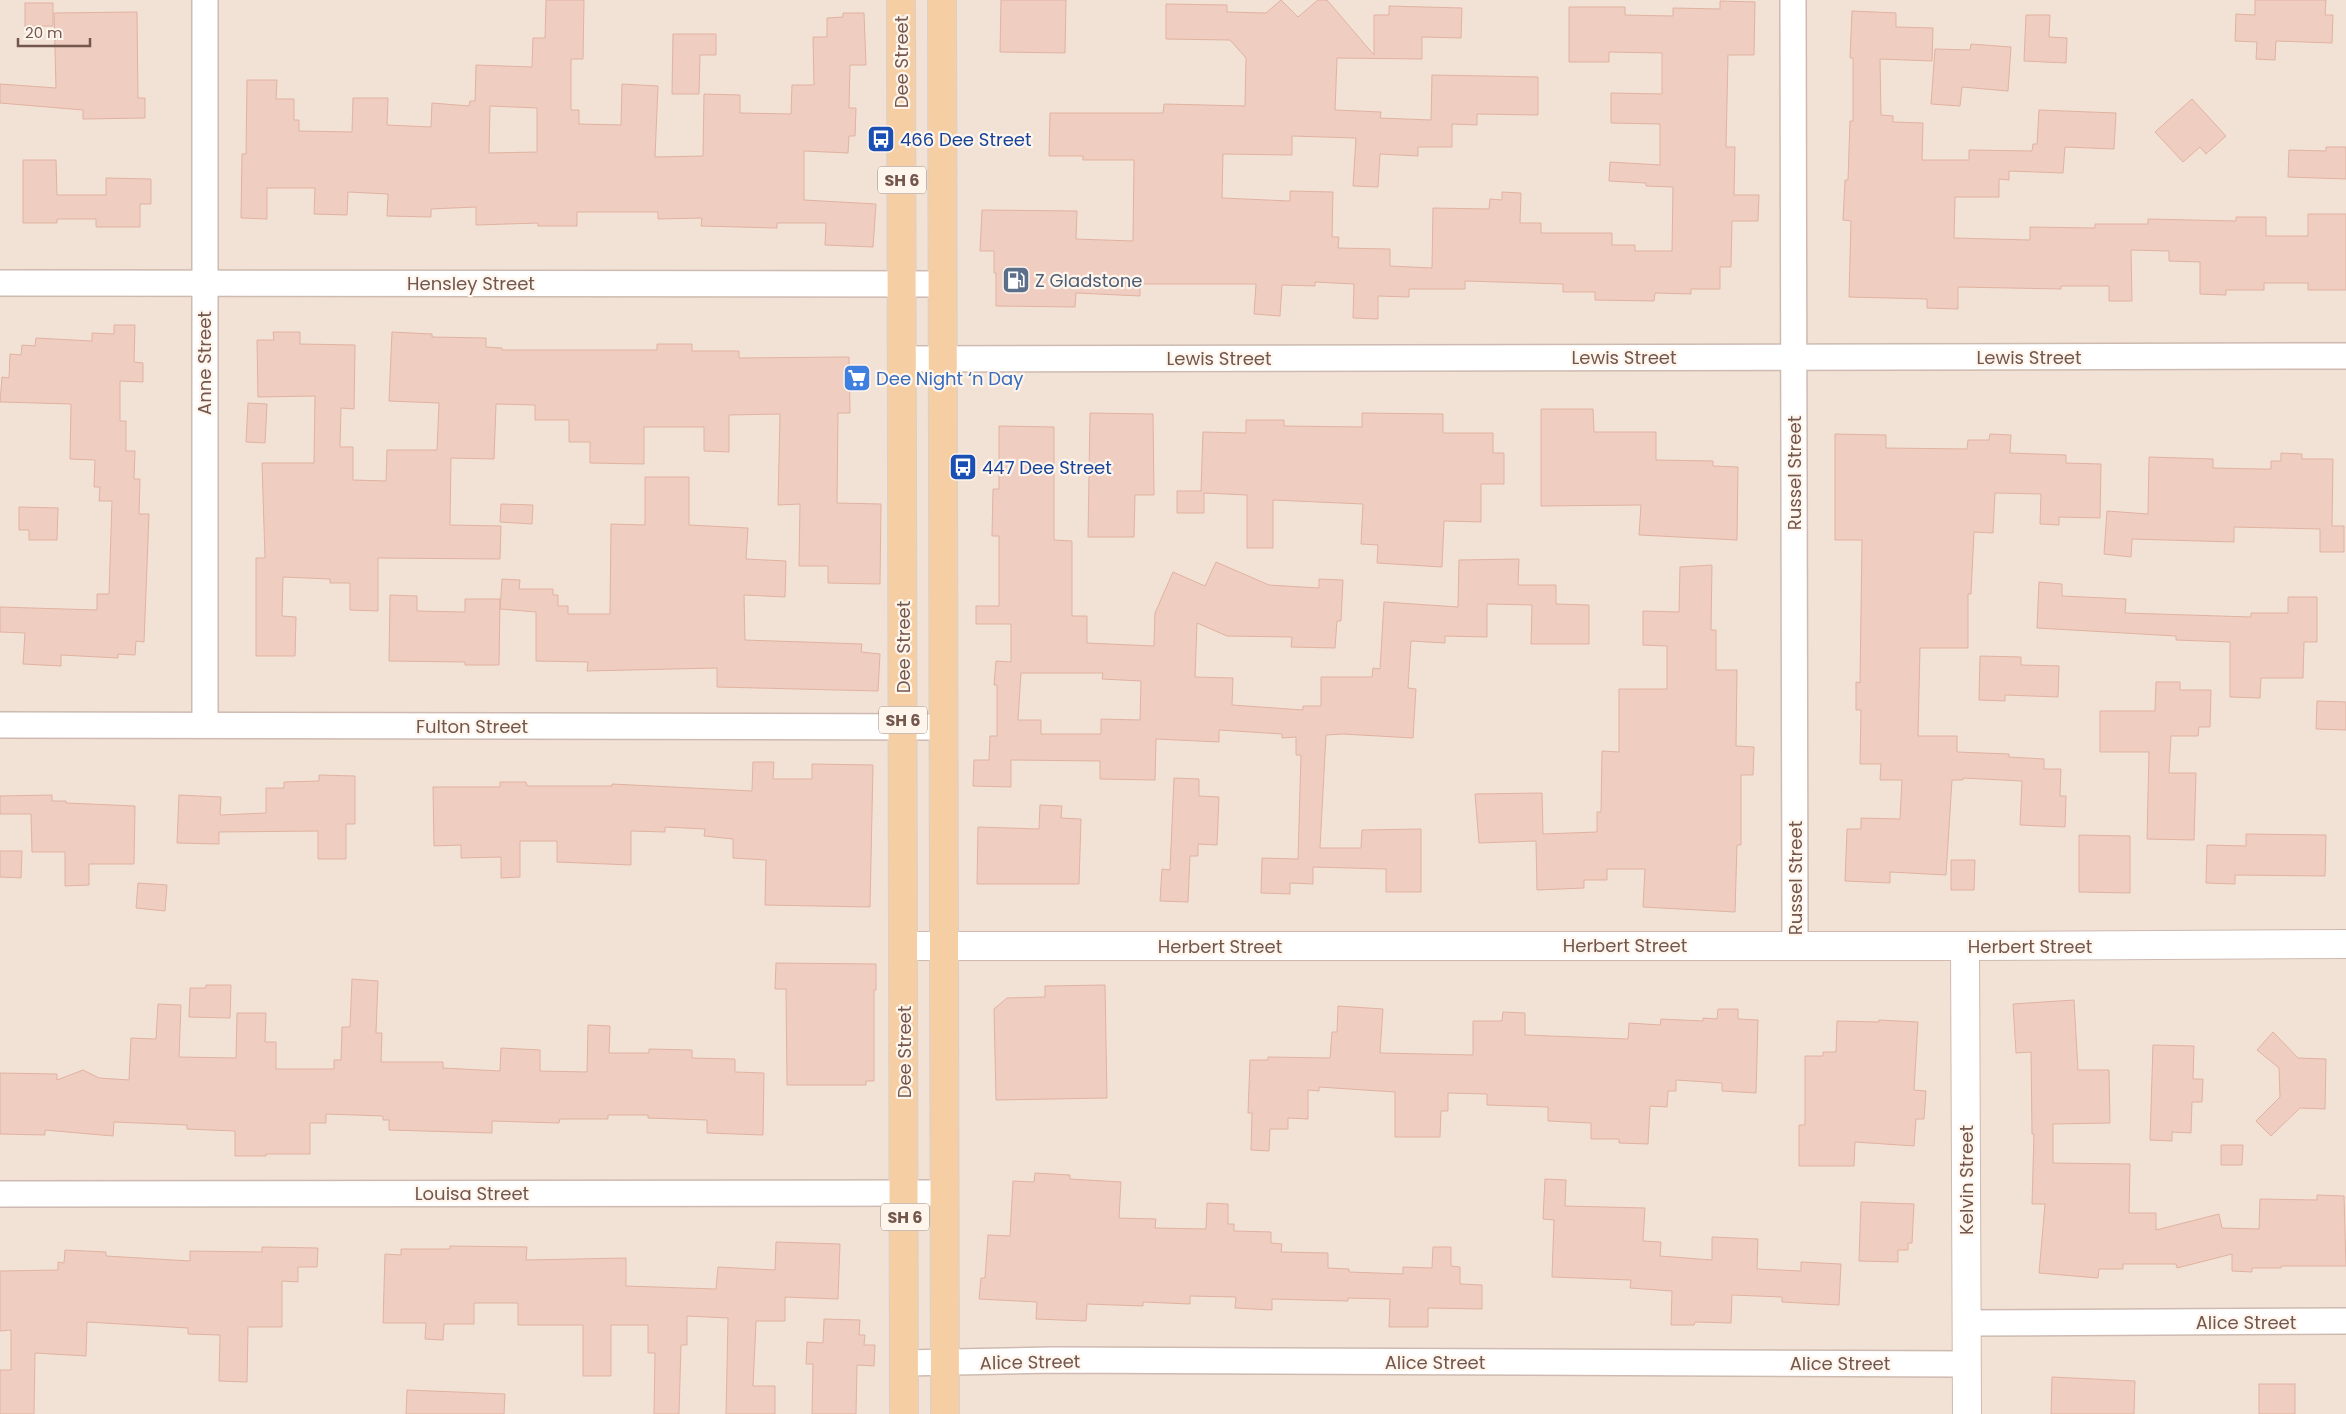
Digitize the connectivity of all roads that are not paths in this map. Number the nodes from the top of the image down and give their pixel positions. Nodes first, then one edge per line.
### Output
1 (205, 0) edge
2 (901, 0) edge
3 (942, 0) edge
4 (1793, 0) edge
5 (0, 283) edge
6 (204, 283) junction
7 (902, 284) junction
8 (943, 284) junction
9 (2346, 356) edge
10 (1794, 357) junction
11 (902, 359) junction
12 (943, 359) junction
13 (0, 725) edge
14 (205, 725) junction
15 (903, 727) junction
16 (944, 727) junction
17 (2346, 944) edge
18 (904, 946) junction
19 (944, 946) junction
20 (1795, 946) junction
21 (1965, 946) junction
22 (944, 1193) junction
23 (0, 1194) edge
24 (905, 1194) junction
25 (2346, 1321) edge
26 (1966, 1323) junction
27 (904, 1363) junction
28 (945, 1363) junction
29 (1967, 1364) junction
30 (904, 1414) edge
31 (945, 1414) edge
32 (1967, 1414) edge

1 - 6 street, Anne Street
2 - 7 main road, Dee Street / SH 6
3 - 8 main road, SH 6
4 - 10 street, Russel Street
5 - 6 street, Hensley Street
6 - 7 street, Hensley Street
6 - 14 street, Anne Street
7 - 8 street, Hensley Street
7 - 11 main road, Dee Street / SH 6
8 - 12 main road, SH 6
9 - 10 street, Lewis Street
10 - 12 street, Lewis Street
10 - 20 street, Russel Street
11 - 12 street, Lewis Street
11 - 15 main road, Dee Street / SH 6
12 - 16 main road, SH 6
13 - 14 street, Fulton Street
14 - 15 street, Fulton Street
15 - 16 street, Fulton Street
15 - 18 main road, Dee Street / SH 6
16 - 19 main road, SH 6
17 - 21 main road, Herbert Street
18 - 19 main road, Herbert Street
18 - 24 main road, Dee Street / SH 6
19 - 20 main road, Herbert Street
19 - 22 main road, SH 6
20 - 21 main road, Herbert Street
21 - 26 main road, Kelvin Street
22 - 24 street, Louisa Street
22 - 28 main road, SH 6
23 - 24 street, Louisa Street
24 - 27 main road, Dee Street / SH 6
25 - 26 street, Alice Street
26 - 29 main road, Kelvin Street
27 - 28 street, Alice Street
27 - 30 main road, Dee Street / SH 6
28 - 29 street, Alice Street
28 - 31 main road, SH 6
29 - 32 main road, Kelvin Street

